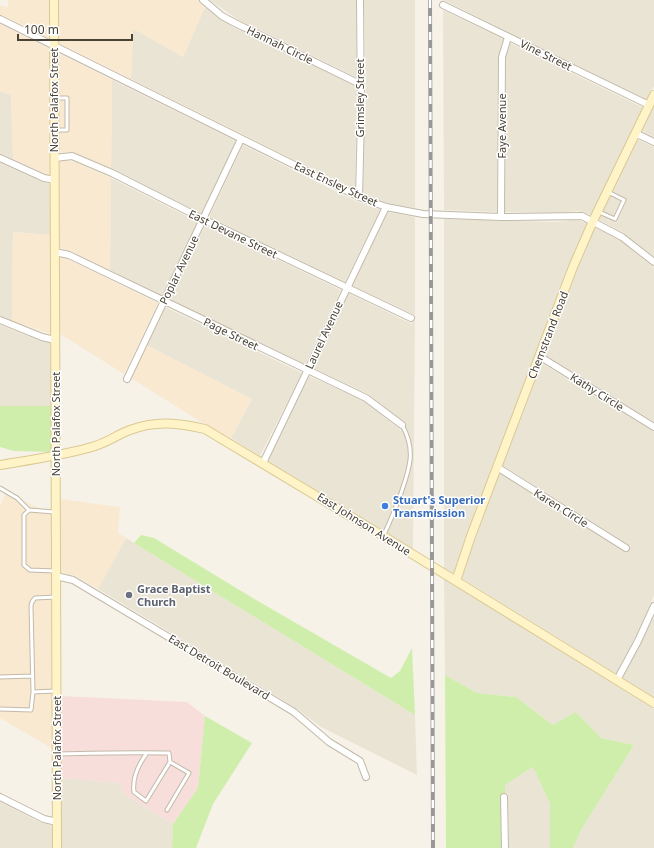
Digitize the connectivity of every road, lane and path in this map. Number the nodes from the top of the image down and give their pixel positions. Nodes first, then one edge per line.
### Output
1 (54, 0) edge
2 (203, 0) edge
3 (360, 0) edge
4 (443, 5) dead end
5 (0, 19) edge
6 (508, 37) junction
7 (54, 46) junction
8 (360, 84) junction
9 (654, 95) edge
10 (54, 98) junction
11 (649, 105) junction
12 (55, 130) junction
13 (635, 133) junction
14 (241, 139) junction
15 (654, 142) edge
16 (0, 158) edge
17 (55, 158) junction
18 (55, 180) junction
19 (607, 192) junction
20 (359, 197) junction
21 (386, 207) junction
22 (597, 211) junction
23 (501, 217) junction
24 (203, 220) junction
25 (593, 221) junction
26 (55, 252) junction
27 (654, 262) edge
28 (347, 288) junction
29 (163, 301) junction
30 (411, 318) dead end
31 (0, 320) edge
32 (55, 340) junction
33 (540, 356) junction
34 (307, 371) junction
35 (127, 379) dead end
36 (402, 425) joint
37 (654, 427) edge
38 (56, 456) junction
39 (263, 463) junction
40 (0, 465) edge
41 (497, 467) junction
42 (0, 488) edge
43 (29, 510) junction
44 (56, 512) junction
45 (383, 536) junction
46 (626, 548) dead end
47 (56, 574) junction
48 (456, 580) junction
49 (56, 597) junction
50 (654, 606) edge
51 (33, 676) junction
52 (0, 677) edge
53 (617, 680) junction
54 (57, 691) junction
55 (33, 692) junction
56 (654, 704) edge
57 (0, 709) edge
58 (147, 752) junction
59 (57, 754) junction
60 (170, 762) junction
61 (366, 777) dead end
62 (0, 797) edge
63 (504, 797) dead end
64 (167, 810) dead end
65 (57, 822) junction
66 (57, 848) edge
67 (505, 848) edge

1 - 7 main road, North Palafox Street
2 - 8 street, Hannah Circle
3 - 8 street, Grimsley Street
4 - 6 street, Vine Street
5 - 7 street, East Ensley Street
6 - 11 street, Vine Street
6 - 23 street, Faye Avenue
7 - 10 main road, North Palafox Street
7 - 14 street, East Ensley Street
8 - 20 street, Grimsley Street
9 - 11 main road, Chemstrand Road
10 - 12 main road, North Palafox Street
10 - 12 lane
11 - 13 main road, Chemstrand Road
12 - 17 main road, North Palafox Street
13 - 15 street
13 - 19 main road, Chemstrand Road
14 - 20 street, East Ensley Street
14 - 24 street, Poplar Avenue
16 - 18 street
17 - 18 main road, North Palafox Street
17 - 24 street, East Devane Street
18 - 26 main road, North Palafox Street
19 - 22 main road, Chemstrand Road
19 - 22 lane
20 - 21 street, East Ensley Street
21 - 23 street, East Ensley Street
21 - 28 street, Laurel Avenue
22 - 25 main road, Chemstrand Road
23 - 25 street, East Ensley Street
24 - 28 street, East Devane Street
24 - 29 street, Poplar Avenue
25 - 27 street, East Ensley Street
25 - 33 main road, Chemstrand Road
26 - 29 street, Page Street
26 - 32 main road, North Palafox Street
28 - 30 street, East Devane Street
28 - 34 street, Laurel Avenue
29 - 34 street, Page Street
29 - 35 street, Poplar Avenue
31 - 32 street
32 - 38 main road, North Palafox Street
33 - 37 street, Kathy Circle
33 - 41 main road, Chemstrand Road
34 - 36 street, Page Street
34 - 39 street, Laurel Avenue
36 - 45 lane
38 - 39 main road, East Johnson Avenue
38 - 40 main road, East Johnson Avenue
38 - 44 main road, North Palafox Street
39 - 45 main road, East Johnson Avenue
41 - 46 street, Karen Circle
41 - 48 main road, Chemstrand Road
42 - 43 lane
43 - 44 lane
43 - 47 lane
44 - 47 main road, North Palafox Street
45 - 48 main road, East Johnson Avenue
47 - 49 main road, North Palafox Street
47 - 61 street, East Detroit Boulevard
48 - 53 main road, East Johnson Avenue
49 - 51 lane
49 - 54 main road, North Palafox Street
50 - 53 street
51 - 52 lane
51 - 55 lane
53 - 56 main road, East Johnson Avenue
54 - 55 lane
54 - 59 main road, North Palafox Street
55 - 57 lane
58 - 59 lane
58 - 60 lane
58 - 60 lane
59 - 65 main road, North Palafox Street
60 - 64 lane
62 - 65 street
63 - 67 street
65 - 66 main road, North Palafox Street

